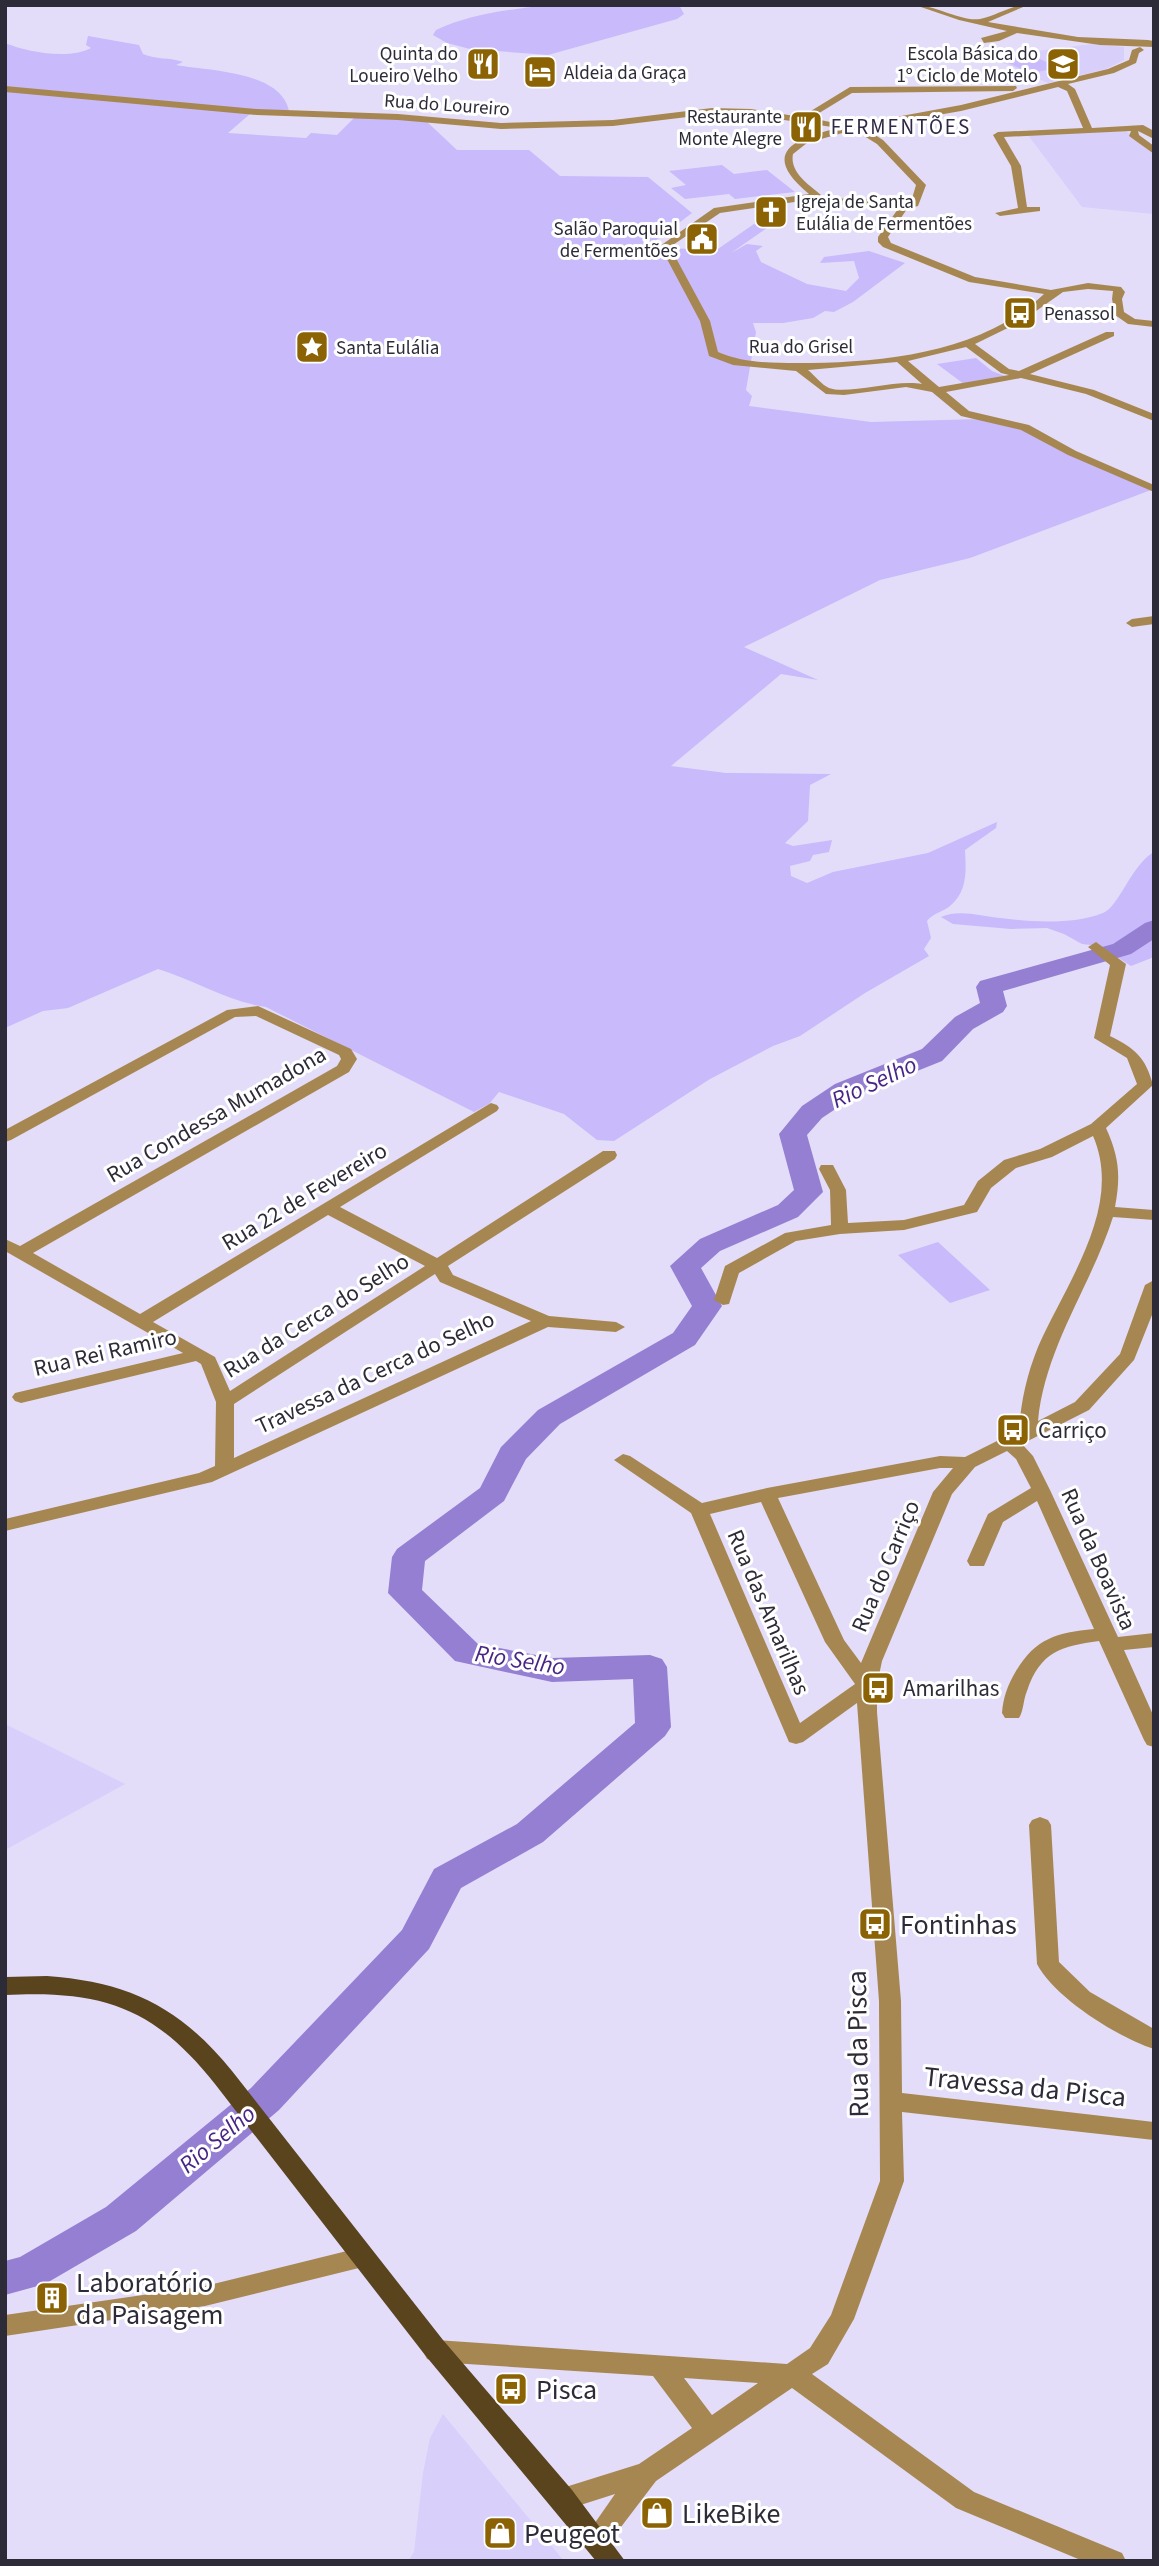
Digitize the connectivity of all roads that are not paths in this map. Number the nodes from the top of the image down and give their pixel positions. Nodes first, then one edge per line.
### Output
1 (919, 5) edge
2 (1024, 5) edge
3 (980, 22) junction
4 (1018, 29) junction
5 (984, 40) dead end
6 (1154, 43) edge
7 (1135, 47) junction
8 (1154, 50) edge
9 (1060, 84) junction
10 (5, 89) edge
11 (1034, 90) junction
12 (802, 120) junction
13 (845, 128) junction
14 (860, 128) junction
15 (1131, 128) junction
16 (1088, 130) junction
17 (1154, 136) edge
18 (1154, 151) edge
19 (817, 195) junction
20 (904, 207) junction
21 (1037, 209) dead end
22 (1023, 210) junction
23 (1000, 213) dead end
24 (1010, 286) junction
25 (1074, 288) junction
26 (1051, 294) junction
27 (1154, 324) edge
28 (1110, 334) dead end
29 (967, 343) junction
30 (898, 358) junction
31 (797, 366) junction
32 (1017, 375) junction
33 (938, 390) junction
34 (1154, 418) edge
35 (1154, 489) edge
36 (1154, 620) edge
37 (1132, 624) dead end
38 (1096, 947) dead end
39 (491, 1108) dead end
40 (1097, 1127) junction
41 (5, 1137) edge
42 (609, 1155) dead end
43 (827, 1170) dead end
44 (328, 1208) junction
45 (1108, 1210) junction
46 (1154, 1215) edge
47 (840, 1229) junction
48 (13, 1249) edge
49 (439, 1266) junction
50 (1154, 1286) edge
51 (723, 1300) dead end
52 (546, 1321) junction
53 (140, 1322) junction
54 (617, 1327) dead end
55 (200, 1355) junction
56 (21, 1397) dead end
57 (225, 1402) junction
58 (1028, 1434) junction
59 (1009, 1442) junction
60 (623, 1460) dead end
61 (968, 1463) junction
62 (224, 1468) junction
63 (1041, 1490) junction
64 (767, 1494) junction
65 (699, 1510) junction
66 (5, 1525) edge
67 (977, 1561) dead end
68 (1108, 1640) junction
69 (1154, 1640) edge
70 (867, 1685) junction
71 (1013, 1713) dead end
72 (1154, 1740) edge
73 (1040, 1825) dead end
74 (5, 1986) edge
75 (1154, 2040) edge
76 (890, 2101) junction
77 (1154, 2131) edge
78 (363, 2257) junction
79 (5, 2326) edge
80 (436, 2351) junction
81 (660, 2366) junction
82 (794, 2375) junction
83 (710, 2432) junction
84 (647, 2473) junction
85 (565, 2498) junction
86 (596, 2540) junction
87 (612, 2561) edge
88 (1113, 2561) edge

1 - 3 street
2 - 3 street
3 - 4 street
4 - 5 street
4 - 7 street
6 - 7 street
7 - 8 street
7 - 9 street
9 - 11 street
9 - 16 street
10 - 12 street, Rua do Loureiro
11 - 12 street
11 - 14 street
12 - 13 street, Rua do Loureiro
13 - 14 street
13 - 19 street
14 - 20 street
15 - 16 street
15 - 17 street
15 - 18 street
16 - 22 street
19 - 20 street
19 - 31 street, Rua do Grisel
20 - 24 street
21 - 22 street
22 - 23 street
24 - 25 street
24 - 26 street
25 - 26 street, Rua do Grisel
25 - 27 street
26 - 29 street, Rua do Grisel
28 - 32 street
29 - 30 street, Rua do Grisel
29 - 32 street
30 - 31 street, Rua do Grisel
30 - 33 street
31 - 33 street
32 - 33 street
32 - 34 street
33 - 35 street
36 - 37 street
38 - 40 street
39 - 44 street, Rua 22 de Fevereiro
40 - 45 street
40 - 47 street
41 - 48 street, Rua Condessa Mumadona
42 - 49 street, Rua da Cerca do Selho
43 - 47 street
44 - 49 street
44 - 53 street, Rua 22 de Fevereiro
45 - 46 street
45 - 58 street
47 - 51 street
48 - 53 street
49 - 52 street
49 - 57 street, Rua da Cerca do Selho
50 - 58 street
52 - 54 street
52 - 62 street, Travessa da Cerca do Selho
53 - 55 street
55 - 56 street, Rua Rei Ramiro
55 - 57 street
57 - 62 street, Rua da Cerca do Selho
58 - 59 street
59 - 61 street
59 - 63 street, Rua da Boavista
60 - 65 street
61 - 64 street, Rua do Carriço
61 - 70 street, Rua do Carriço
62 - 66 street
63 - 67 street
63 - 68 street, Rua da Boavista
64 - 65 street, Rua do Carriço
64 - 70 street, Rua do Carriço
65 - 70 street, Rua das Amarilhas
68 - 69 street
68 - 71 street
68 - 72 street, Rua da Boavista
70 - 76 street, Rua da Pisca
73 - 75 street
74 - 78 main road
76 - 77 street, Travessa da Pisca
76 - 82 street, Rua da Pisca
78 - 79 street
78 - 80 main road
80 - 81 street
80 - 85 main road
81 - 82 street
81 - 83 street
82 - 83 street, Rua da Pisca
82 - 88 street
83 - 84 street, Rua da Pisca
84 - 85 street, Rua da Pisca
84 - 86 street, Rua da Pisca
85 - 86 main road
86 - 87 main road

